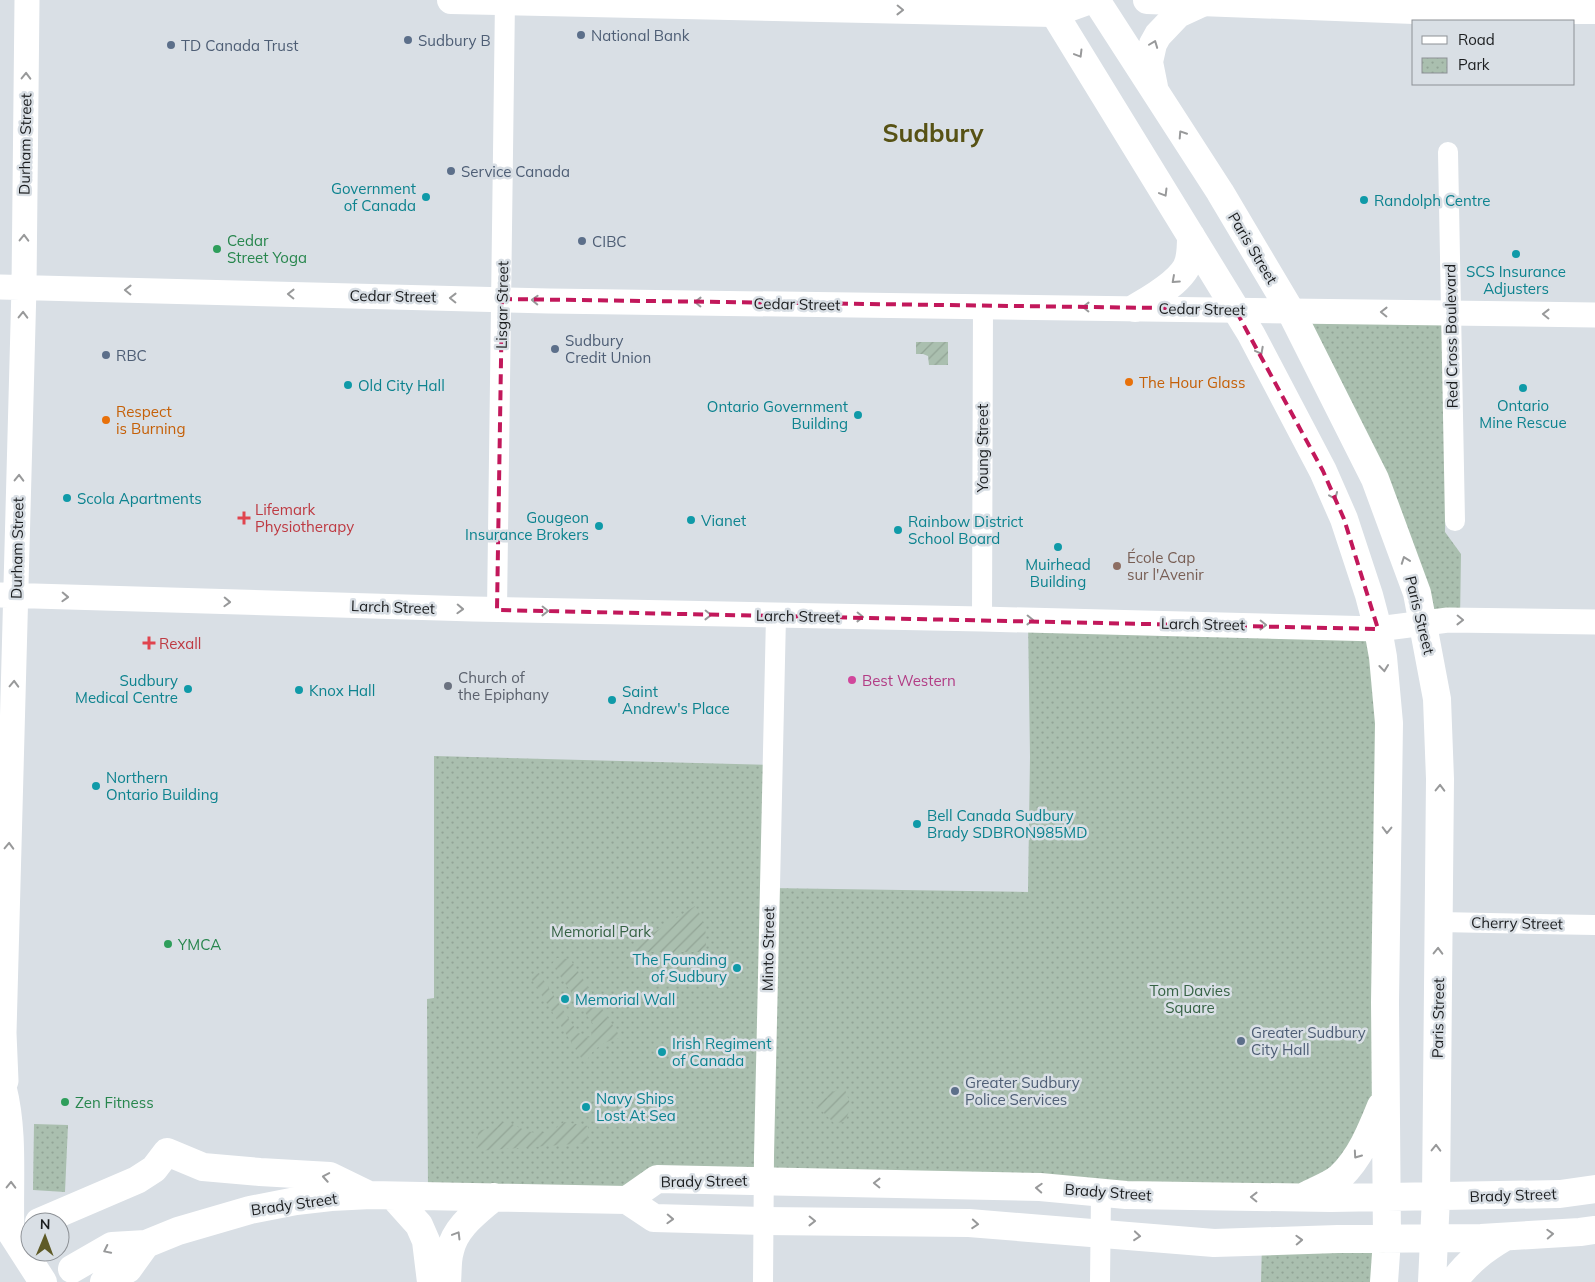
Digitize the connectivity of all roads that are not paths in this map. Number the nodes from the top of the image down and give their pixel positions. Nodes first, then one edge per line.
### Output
1 (27, 0) edge
2 (451, 0) edge
3 (1090, 0) edge
4 (1096, 0) edge
5 (1147, 0) edge
6 (505, 1) edge
7 (1204, 2) junction
8 (1414, 5) edge
9 (1051, 6) edge
10 (1592, 6) edge
11 (1154, 91) junction
12 (1448, 152) dead end
13 (1191, 236) junction
14 (12, 287) edge
15 (502, 299) junction
16 (982, 306) junction
17 (1135, 308) junction
18 (1236, 309) junction
19 (1290, 310) junction
20 (1451, 313) junction
21 (1595, 314) edge
22 (1455, 521) dead end
23 (8, 596) edge
24 (497, 610) junction
25 (776, 616) junction
26 (982, 619) junction
27 (1595, 622) edge
28 (1423, 624) junction
29 (1378, 629) junction
30 (1438, 922) junction
31 (1595, 925) edge
32 (2, 1091) edge
33 (1385, 1095) junction
34 (764, 1181) junction
35 (1595, 1189) edge
36 (1101, 1193) junction
37 (382, 1196) junction
38 (494, 1197) junction
39 (1436, 1197) junction
40 (1302, 1198) junction
41 (1386, 1198) junction
42 (627, 1200) junction
43 (0, 1209) edge
44 (62, 1212) edge
45 (20, 1221) edge
46 (764, 1221) junction
47 (20, 1229) edge
48 (1595, 1230) edge
49 (1101, 1233) junction
50 (1505, 1237) junction
51 (1387, 1239) junction
52 (1434, 1239) junction
53 (146, 1244) junction
54 (35, 1262) edge
55 (72, 1269) dead end
56 (43, 1282) edge
57 (104, 1282) edge
58 (431, 1282) edge
59 (447, 1282) edge
60 (763, 1282) edge
61 (1100, 1282) edge
62 (1384, 1282) edge
63 (1432, 1282) edge
64 (1452, 1282) edge

14 -> 1 street, Durham Street
2 - 6 main road
3 - 9 main road
4 - 11 main road, Paris Street
5 - 7 main road
6 -> 9 main road
6 - 15 street, Lisgar Street
7 - 8 main road
11 -> 7 main road
8 - 10 main road
9 -> 13 main road
19 -> 11 main road, Paris Street
12 - 20 street, Red Cross Boulevard
13 -> 17 main road
13 - 18 main road
15 -> 14 street, Cedar Street
23 -> 14 street, Durham Street
16 -> 15 street, Cedar Street
15 - 24 street, Lisgar Street
17 -> 16 street, Cedar Street
16 - 26 street, Young Street
17 - 18 street, Cedar Street
18 - 19 street, Cedar Street
18 -> 29 main road
20 -> 19 street, Cedar Street
28 -> 19 main road, Paris Street
21 -> 20 street, Cedar Street
20 - 22 street, Red Cross Boulevard
23 -> 24 street, Larch Street
32 -> 23 street, Durham Street
24 -> 25 street, Larch Street
25 -> 26 street, Larch Street
25 - 34 street, Minto Street
26 -> 29 street, Larch Street
28 -> 27 street, Larch Street
28 - 29 street, Larch Street
30 -> 28 main road, Paris Street
29 -> 33 main road
30 - 31 street, Cherry Street
39 -> 30 main road, Paris Street
45 -> 32 street, Durham Street
33 -> 40 main road
33 - 41 main road
36 -> 34 main road, Brady Street
34 - 42 main road, Brady Street
34 - 46 street, Minto Street
35 - 39 main road, Brady Street
40 -> 36 main road, Brady Street
36 - 49 street
37 - 38 main road, Brady Street
37 -> 44 main road
37 - 53 main road, Brady Street
37 - 58 main road
38 - 42 main road, Brady Street
59 -> 38 main road
39 - 41 main road, Brady Street
39 - 52 main road, Paris Street
40 - 41 main road, Brady Street
41 - 51 main road
42 -> 46 main road
43 - 47 main road
46 -> 49 main road
46 - 60 street, Minto Street
50 -> 48 main road
49 -> 51 main road
49 - 61 street
50 - 52 main road
50 - 64 main road
51 - 52 main road
51 - 62 main road
52 - 63 main road, Paris Street
53 -> 55 main road, Brady Street
53 - 57 main road
54 - 56 main road

